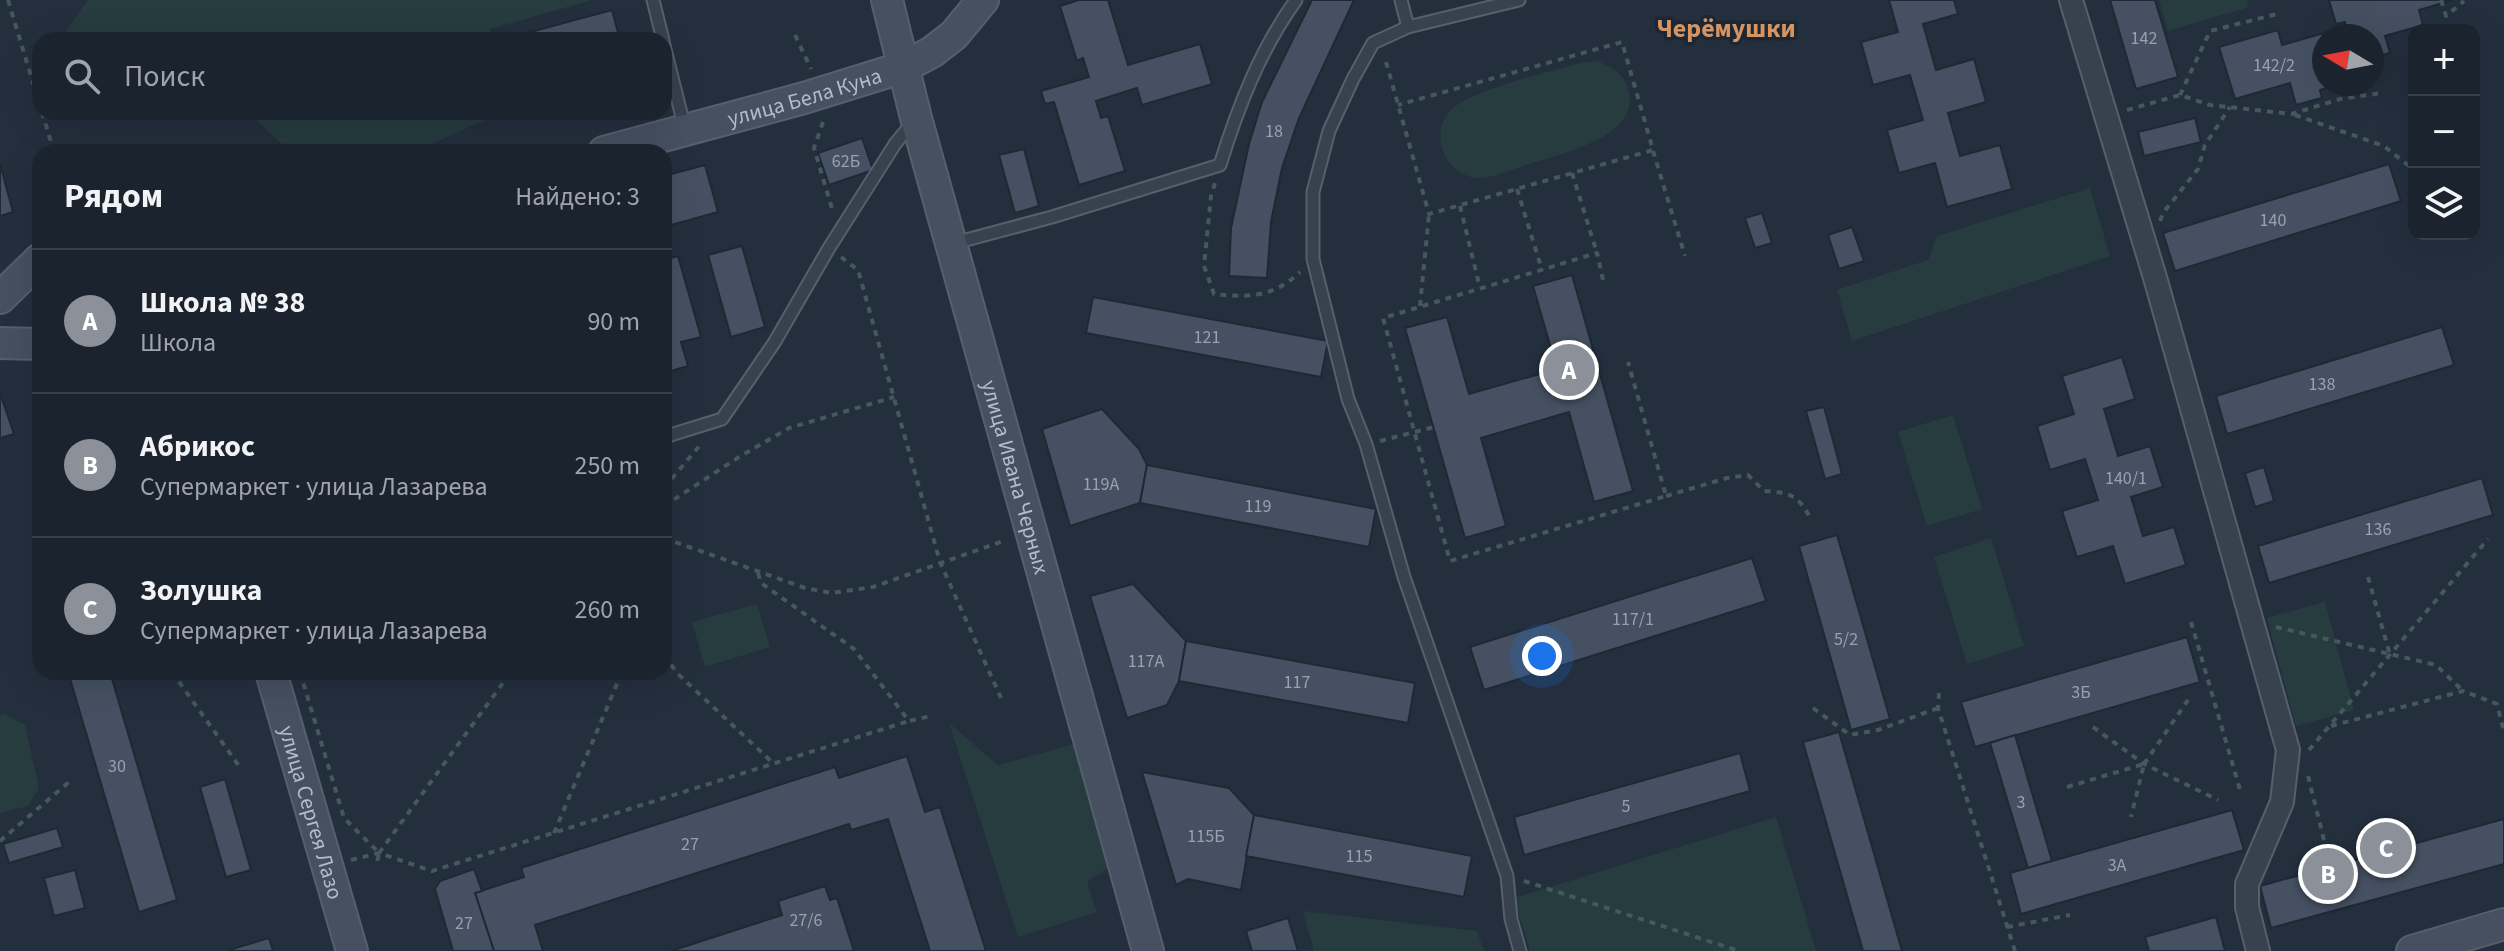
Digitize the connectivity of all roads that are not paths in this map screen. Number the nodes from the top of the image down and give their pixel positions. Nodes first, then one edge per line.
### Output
1 (653, 0) edge
2 (887, 0) edge
3 (983, 0) edge
4 (1296, 0) edge
5 (1401, 0) edge
6 (1519, 0) edge
7 (2071, 0) edge
8 (1408, 27) junction
9 (661, 32) edge
10 (904, 67) junction
11 (672, 76) edge
12 (916, 118) junction
13 (686, 130) junction
14 (634, 144) edge
15 (951, 244) junction
16 (32, 267) edge
17 (0, 298) edge
18 (0, 343) edge
19 (32, 344) edge
20 (672, 435) edge
21 (273, 680) edge
22 (2504, 924) edge
23 (352, 951) edge
24 (1148, 951) edge
25 (1520, 951) edge
26 (2258, 951) edge
27 (2412, 951) edge

1 - 9 lane
2 - 10 street, улица Ивана Черных
3 - 10 street, улица Бела Куна
4 - 15 lane
5 - 8 lane
6 - 8 lane
7 - 26 street
8 - 25 lane
10 - 12 street, улица Ивана Черных
10 - 13 street, улица Бела Куна
11 - 13 lane
12 - 15 street, улица Ивана Черных
12 - 20 lane
13 - 14 street, улица Бела Куна
15 - 24 street, улица Ивана Черных
16 - 17 street
18 - 19 street
21 - 23 street, улица Сергея Лазо
22 - 27 street

